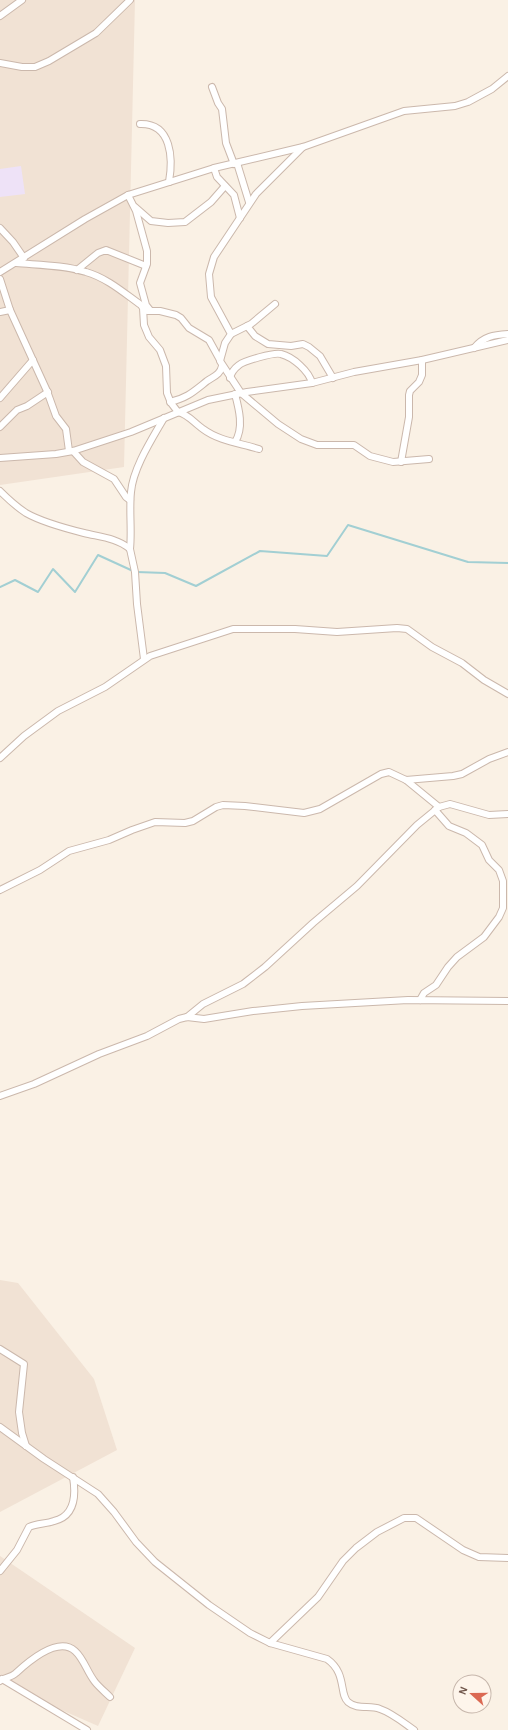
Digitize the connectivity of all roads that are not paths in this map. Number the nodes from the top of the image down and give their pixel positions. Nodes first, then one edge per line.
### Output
1 (22, 0) edge
2 (130, 0) edge
3 (0, 16) edge
4 (0, 63) edge
5 (508, 76) edge
6 (212, 87) dead end
7 (140, 124) dead end
8 (303, 147) junction
9 (235, 163) junction
10 (214, 168) junction
11 (170, 182) junction
12 (225, 186) junction
13 (128, 195) junction
14 (250, 202) junction
15 (134, 205) junction
16 (240, 218) junction
17 (0, 228) edge
18 (24, 258) junction
19 (16, 263) junction
20 (146, 266) junction
21 (77, 270) junction
22 (0, 272) edge
23 (0, 279) edge
24 (275, 304) dead end
25 (10, 310) junction
26 (150, 310) junction
27 (0, 312) edge
28 (144, 312) junction
29 (247, 326) junction
30 (231, 334) junction
31 (508, 334) edge
32 (508, 340) edge
33 (474, 348) junction
34 (33, 360) junction
35 (422, 360) junction
36 (221, 363) junction
37 (230, 378) junction
38 (333, 378) junction
39 (312, 383) junction
40 (48, 392) junction
41 (238, 394) junction
42 (0, 398) edge
43 (170, 402) junction
44 (178, 412) junction
45 (164, 418) junction
46 (0, 427) edge
47 (235, 442) junction
48 (259, 448) dead end
49 (71, 451) junction
50 (0, 458) edge
51 (429, 459) dead end
52 (401, 462) junction
53 (0, 491) edge
54 (130, 500) junction
55 (130, 548) junction
56 (144, 660) junction
57 (508, 694) edge
58 (508, 752) edge
59 (0, 758) edge
60 (406, 780) junction
61 (437, 809) junction
62 (508, 814) edge
63 (0, 890) edge
64 (420, 1000) junction
65 (508, 1001) edge
66 (187, 1017) junction
67 (0, 1096) edge
68 (0, 1349) edge
69 (0, 1427) edge
70 (26, 1446) junction
71 (73, 1477) junction
72 (508, 1558) edge
73 (0, 1571) edge
74 (270, 1643) junction
75 (1, 1680) edge
76 (110, 1697) dead end
77 (87, 1730) edge
78 (414, 1730) edge

1 - 3 street
2 - 4 street
5 - 8 street
6 - 9 street
7 - 11 street
8 - 9 street
8 - 14 street
9 - 10 street
9 - 14 street
10 - 11 street
10 - 12 street
11 - 13 street
12 - 15 street
12 - 16 street
13 - 15 street
13 - 18 street
14 - 16 street
15 - 20 street
16 - 30 street
17 - 18 street
18 - 19 street
19 - 21 street
19 - 22 street
20 - 21 street
20 - 26 street
21 - 28 street
23 - 25 street
24 - 29 street
25 - 27 street
25 - 34 street
26 - 28 street
26 - 36 street
28 - 43 street
29 - 30 street
29 - 38 street
30 - 36 street
31 - 33 street
32 - 33 street
33 - 35 street
34 - 40 street
34 - 42 street
35 - 38 street
35 - 52 street
36 - 37 street
36 - 43 street
37 - 39 street
37 - 41 street
38 - 39 street
39 - 41 street
40 - 46 street
40 - 49 street
41 - 44 street
41 - 47 street
41 - 52 street
43 - 44 street
44 - 45 street
44 - 47 street
45 - 49 street
45 - 54 street
47 - 48 street
49 - 50 street
49 - 54 street
51 - 52 street
53 - 55 street
54 - 55 street
55 - 56 street
56 - 57 street
56 - 59 street
58 - 60 street
60 - 61 street
60 - 63 street
61 - 62 street
61 - 64 street
61 - 66 street
64 - 65 street
64 - 66 street
66 - 67 street
68 - 70 street
69 - 70 street
70 - 71 street
71 - 73 street
71 - 74 street
72 - 74 street
74 - 78 street
75 - 76 street
75 - 77 street

